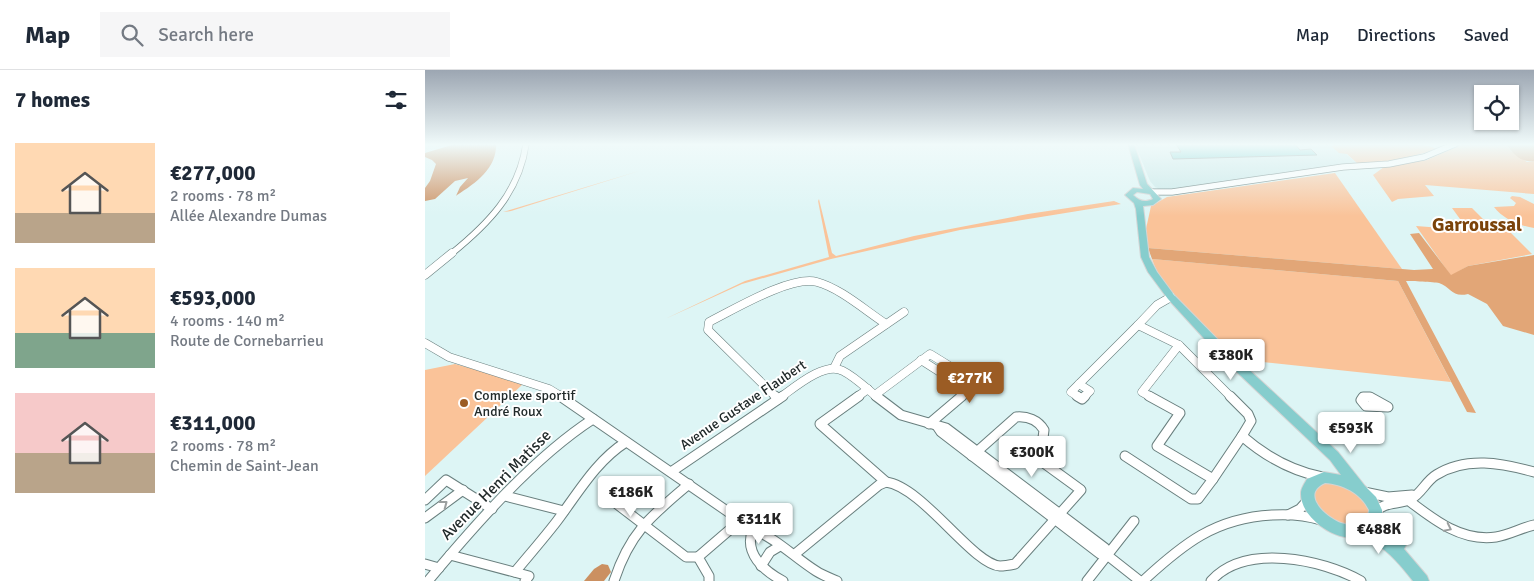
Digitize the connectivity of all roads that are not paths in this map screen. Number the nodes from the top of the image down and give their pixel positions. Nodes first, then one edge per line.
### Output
1 (523, 168) edge
2 (1139, 168) joint
3 (1345, 168) edge
4 (1348, 168) edge
5 (1135, 190) junction
6 (1151, 191) junction
7 (1154, 201) junction
8 (1137, 202) junction
9 (1142, 222) junction
10 (425, 275) edge
11 (1173, 300) junction
12 (904, 312) dead end
13 (886, 324) junction
14 (1138, 325) junction
15 (425, 343) edge
16 (1179, 345) junction
17 (921, 360) junction
18 (834, 368) junction
19 (995, 368) dead end
20 (977, 383) junction
21 (1079, 384) dead end
22 (968, 390) junction
23 (871, 392) junction
24 (778, 399) junction
25 (593, 419) junction
26 (933, 425) junction
27 (1242, 436) junction
28 (626, 442) junction
29 (1318, 442) junction
30 (975, 454) junction
31 (1125, 456) dead end
32 (1288, 466) junction
33 (671, 472) junction
34 (1534, 472) edge
35 (1323, 477) junction
36 (1213, 479) junction
37 (886, 482) junction
38 (689, 484) junction
39 (463, 490) junction
40 (1361, 490) junction
41 (1308, 494) junction
42 (505, 496) junction
43 (1412, 497) junction
44 (609, 498) dead end
45 (425, 500) edge
46 (492, 509) junction
47 (564, 511) junction
48 (1288, 515) junction
49 (1376, 515) junction
50 (1057, 517) junction
51 (425, 518) edge
52 (741, 520) junction
53 (1135, 521) dead end
54 (1327, 523) junction
55 (643, 524) junction
56 (1534, 525) edge
57 (753, 529) junction
58 (1354, 532) junction
59 (780, 546) junction
60 (795, 554) junction
61 (450, 555) junction
62 (1107, 555) junction
63 (698, 556) junction
64 (425, 564) edge
65 (761, 566) junction
66 (439, 568) junction
67 (515, 572) junction
68 (778, 580) edge
69 (428, 581) edge
70 (525, 581) edge
71 (614, 581) edge
72 (709, 581) edge
73 (837, 581) edge
74 (1087, 581) edge
75 (1142, 581) edge
76 (1211, 581) edge
77 (1361, 581) edge
78 (1422, 581) edge
79 (1427, 581) edge

1 - 10 street
2 - 5 main road
2 - 6 main road
3 - 6 street
4 - 7 street
5 - 6 main road
5 - 8 main road
6 - 7 main road
7 - 8 main road
7 - 9 main road
8 - 9 main road
9 - 11 main road
11 - 14 street
11 - 29 main road
12 - 13 street
13 - 18 street
13 - 24 street
14 - 16 street
14 - 21 street
15 - 25 street
16 - 27 street
16 - 36 street
17 - 20 street
17 - 22 street
17 - 23 street
18 - 23 street
18 - 24 street, Avenue Gustave Flaubert
19 - 20 street
20 - 22 street
22 - 26 street
23 - 26 street
23 - 37 street
24 - 33 street, Avenue Gustave Flaubert
25 - 28 street
25 - 42 street, Avenue Henri Matisse
26 - 30 street
27 - 32 street
27 - 36 street
28 - 33 street
28 - 47 street
29 - 35 main road
29 - 40 main road
30 - 50 street
30 - 50 street
31 - 36 street
32 - 35 street
32 - 41 street
33 - 38 street
34 - 43 street
35 - 40 main road
35 - 41 main road
37 - 50 street
37 - 60 street
38 - 52 street
38 - 55 street
39 - 45 street
39 - 46 street
51 -> 39 street
40 - 43 street
40 - 49 main road
41 - 48 street
41 - 54 main road
42 - 46 street, Avenue Henri Matisse
42 - 47 street
43 - 49 street
43 -> 56 street
44 - 55 street
46 - 61 street, Avenue Henri Matisse
47 - 67 street
48 - 54 street
48 - 75 street
49 - 58 main road
49 - 79 main road
50 - 62 street
52 - 57 street
52 - 63 street
53 - 62 street
54 - 58 main road
55 - 63 street
55 - 71 street
57 - 59 street
57 - 65 street
58 - 78 main road
59 - 60 street
59 - 65 street
60 - 73 street
61 - 66 street, Avenue Henri Matisse
61 - 67 street
62 - 74 street
62 - 75 street
63 - 72 street
64 - 66 street
65 - 68 street
66 - 69 street, Avenue Henri Matisse
67 - 70 street
76 - 77 street

